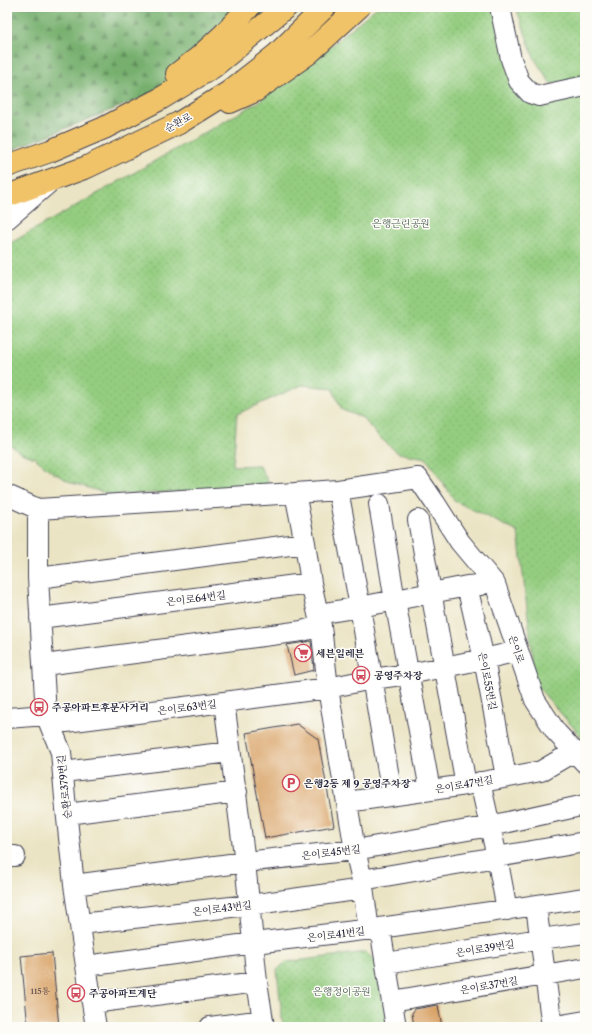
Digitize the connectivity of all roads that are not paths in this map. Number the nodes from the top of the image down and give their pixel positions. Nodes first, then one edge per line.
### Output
1 (249, 7) edge
2 (286, 7) edge
3 (325, 7) edge
4 (359, 7) edge
5 (500, 7) edge
6 (585, 86) edge
7 (179, 123) junction
8 (104, 128) junction
9 (7, 166) edge
10 (55, 178) junction
11 (7, 196) edge
12 (7, 219) edge
13 (338, 490) junction
14 (295, 493) junction
15 (7, 496) edge
16 (379, 504) dead end
17 (38, 509) junction
18 (418, 520) dead end
19 (305, 543) junction
20 (38, 578) junction
21 (311, 583) junction
22 (495, 584) junction
23 (467, 586) junction
24 (431, 594) junction
25 (395, 601) junction
26 (360, 607) junction
27 (40, 618) junction
28 (319, 620) junction
29 (518, 651) junction
30 (484, 659) junction
31 (44, 665) junction
32 (445, 666) junction
33 (408, 674) junction
34 (372, 680) junction
35 (328, 688) junction
36 (224, 702) junction
37 (46, 715) junction
38 (7, 718) edge
39 (230, 752) junction
40 (580, 757) edge
41 (63, 772) junction
42 (506, 777) junction
43 (473, 783) junction
44 (430, 790) junction
45 (237, 792) junction
46 (392, 795) junction
47 (347, 802) junction
48 (585, 805) edge
49 (67, 814) junction
50 (490, 826) junction
51 (585, 842) edge
52 (355, 850) junction
53 (497, 858) junction
54 (245, 862) junction
55 (74, 885) junction
56 (362, 885) junction
57 (585, 898) edge
58 (249, 905) junction
59 (536, 906) junction
60 (507, 910) junction
61 (80, 924) junction
62 (375, 929) junction
63 (585, 933) edge
64 (540, 939) junction
65 (254, 943) junction
66 (386, 963) junction
67 (86, 966) junction
68 (585, 968) edge
69 (544, 975) junction
70 (257, 982) junction
71 (392, 1001) junction
72 (92, 1003) junction
73 (585, 1021) edge
74 (263, 1024) edge
75 (96, 1027) edge
76 (210, 1027) edge
77 (396, 1027) edge
78 (551, 1027) edge

1 - 8 main road
2 - 8 main road
3 - 7 main road, 순환로
4 - 7 main road
5 - 6 street
7 - 10 main road, 순환로
8 - 9 main road
10 - 11 main road, 순환로
10 - 12 street
13 - 14 street
13 - 22 street
13 - 26 street
14 - 17 street
14 - 19 street
15 - 17 street
16 - 25 street
17 - 20 street, 순환로379번길
18 - 24 street
19 - 20 street
19 - 21 street
20 - 27 street, 순환로379번길
21 - 27 street, 은이로64번길
21 - 28 street
22 - 23 street
22 - 29 street, 은이로
23 - 24 street
23 - 30 street, 은이로55번길
24 - 25 street
24 - 32 street
25 - 26 street
25 - 33 street
26 - 28 street
26 - 34 street
27 - 31 street, 순환로379번길
28 - 31 street
28 - 35 street
29 - 30 street, 은이로63번길
29 - 40 street, 은이로
30 - 32 street, 은이로63번길
30 - 42 street, 은이로55번길
31 - 37 street, 순환로379번길
32 - 33 street, 은이로63번길
32 - 43 street
33 - 34 street, 은이로63번길
33 - 44 street
34 - 35 street, 은이로63번길
34 - 46 street
35 - 36 street, 은이로63번길
35 - 47 street
36 - 37 street, 은이로63번길
36 - 39 street
37 - 38 street
37 - 41 street, 순환로379번길
39 - 41 street
39 - 45 street
40 - 42 street, 은이로47번길
41 - 49 street, 순환로379번길
42 - 43 street, 은이로47번길
43 - 44 street, 은이로47번길
43 - 50 street
44 - 46 street, 은이로47번길
45 - 49 street
45 - 54 street
46 - 47 street, 은이로47번길
47 - 52 street
48 - 50 street, 은이로45번길
49 - 55 street, 순환로379번길
50 - 52 street, 은이로45번길
50 - 53 street
51 - 53 street, 은이로43번길
52 - 54 street, 은이로45번길
52 - 56 street
53 - 56 street, 은이로43번길
53 - 60 street
54 - 55 street, 은이로45번길
54 - 58 street
55 - 61 street, 순환로379번길
56 - 58 street, 은이로43번길
56 - 62 street
57 - 59 street, 은이로41번길
58 - 61 street, 은이로43번길
58 - 65 street
59 - 60 street, 은이로41번길
59 - 64 street
60 - 62 street, 은이로41번길
61 - 67 street, 순환로379번길
62 - 65 street, 은이로41번길
62 - 66 street
63 - 64 street, 은이로39번길
64 - 66 street, 은이로39번길
64 - 69 street
65 - 67 street, 은이로41번길
65 - 70 street
66 - 71 street
67 - 72 street, 순환로379번길
68 - 69 street, 은이로37번길
69 - 71 street, 은이로37번길
69 - 78 street
70 - 72 street
70 - 74 street
71 - 77 street
72 - 75 street, 순환로379번길
73 - 78 street
74 - 76 street

